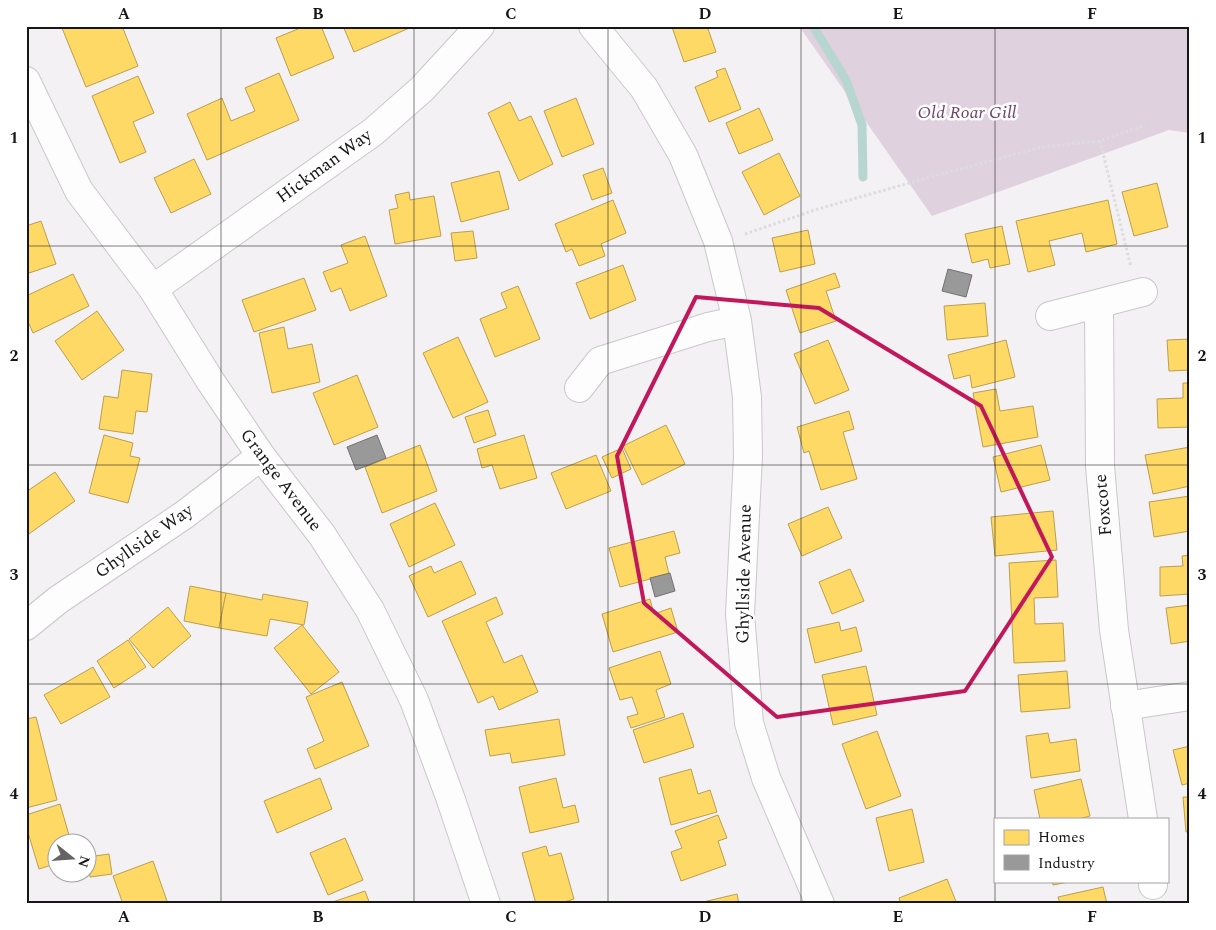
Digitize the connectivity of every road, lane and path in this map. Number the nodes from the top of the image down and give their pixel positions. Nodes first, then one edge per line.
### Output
1 (480, 26) edge
2 (593, 26) edge
3 (26, 81) edge
4 (1145, 125) dead end
5 (1100, 141) junction
6 (718, 241) junction
7 (153, 289) junction
8 (1139, 293) joint
9 (1098, 304) junction
10 (1050, 316) dead end
11 (737, 321) junction
12 (579, 388) dead end
13 (261, 456) junction
14 (26, 626) edge
15 (1190, 696) edge
16 (1125, 706) junction
17 (1143, 818) edge
18 (486, 904) edge
19 (820, 904) edge

1 - 7 street, Hickman Way
2 - 6 street, Ghyllside Avenue
3 - 7 street, Grange Avenue
4 - 5 path
5 - 6 path
5 - 8 path
6 - 11 street, Ghyllside Avenue
7 - 13 street, Grange Avenue
8 - 9 street
9 - 10 street
9 - 16 street, Foxcote
11 - 12 street
11 - 19 street, Ghyllside Avenue
13 - 14 street, Ghyllside Way
13 - 18 street, Grange Avenue
15 - 16 street
16 - 17 street, Foxcote

